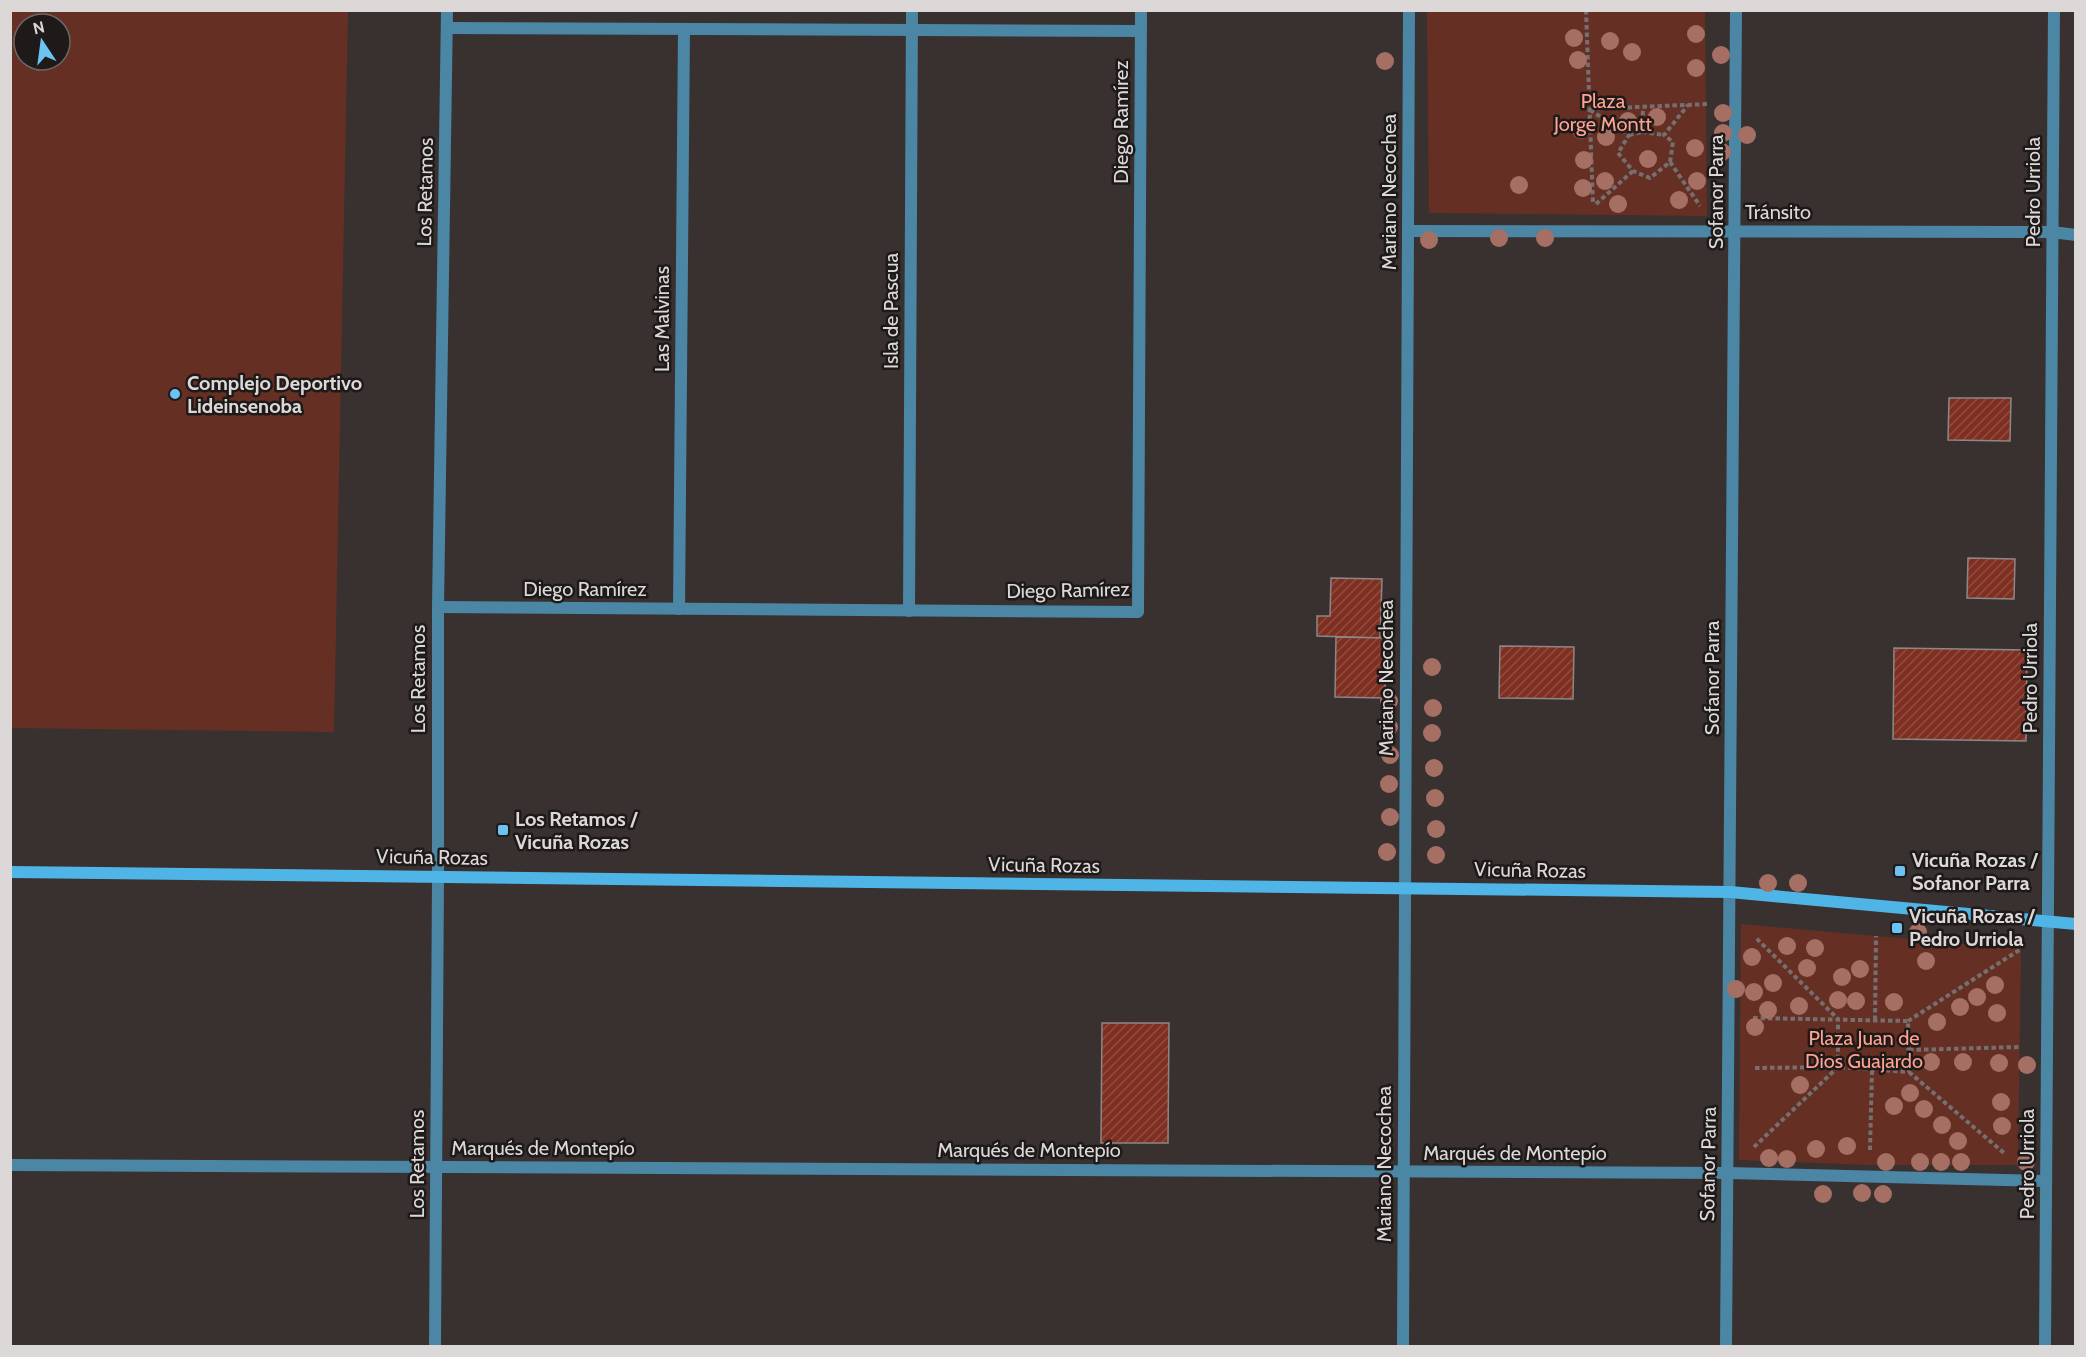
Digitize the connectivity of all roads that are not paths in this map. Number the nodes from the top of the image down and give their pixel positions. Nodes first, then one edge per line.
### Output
1 (447, 10) edge
2 (912, 10) edge
3 (1141, 10) edge
4 (1409, 10) edge
5 (1736, 10) edge
6 (2054, 10) edge
7 (447, 28) junction
8 (684, 29) junction
9 (912, 30) junction
10 (1141, 31) junction
11 (1408, 231) junction
12 (1735, 232) junction
13 (2052, 232) junction
14 (2076, 235) edge
15 (438, 608) junction
16 (679, 609) junction
17 (909, 611) junction
18 (10, 872) edge
19 (438, 877) junction
20 (1405, 888) junction
21 (1730, 892) junction
22 (2048, 920) junction
23 (2076, 924) edge
24 (10, 1166) edge
25 (436, 1167) junction
26 (1403, 1172) junction
27 (1728, 1173) junction
28 (2046, 1180) junction
29 (435, 1347) edge
30 (1403, 1347) edge
31 (1726, 1347) edge
32 (2045, 1347) edge

1 - 7 street, Los Retamos
2 - 9 street, Isla de Pascua
3 - 10 street, Diego Ramírez
4 - 11 street, Mariano Necochea
5 - 12 street, Sofanor Parra
6 - 13 street, Pedro Urriola
7 - 8 street
7 - 15 street, Los Retamos
8 - 9 street
8 - 16 street, Las Malvinas
9 - 10 street
9 - 17 street, Isla de Pascua
10 - 17 street, Diego Ramírez
11 - 12 street, Tránsito
11 - 20 street, Mariano Necochea
12 - 13 street, Tránsito
12 - 21 street, Sofanor Parra
13 - 14 street, Tránsito
13 - 22 street, Pedro Urriola
15 - 16 street, Diego Ramírez
15 - 19 street, Los Retamos
16 - 17 street, Diego Ramírez
18 - 19 street, Vicuña Rozas
19 - 20 street, Vicuña Rozas
19 - 25 street, Los Retamos
20 - 21 street, Vicuña Rozas
20 - 26 street, Mariano Necochea
21 - 22 street, Vicuña Rozas
21 - 27 street, Sofanor Parra
22 - 23 street, Vicuña Rozas
22 - 28 street, Pedro Urriola
24 - 25 street, Marqués de Montepío
25 - 26 street, Marqués de Montepío
25 - 29 street, Los Retamos
26 - 27 street, Marqués de Montepío
26 - 30 street, Mariano Necochea
27 - 28 street, Marqués de Montepío
27 - 31 street, Sofanor Parra
28 - 32 street, Pedro Urriola

